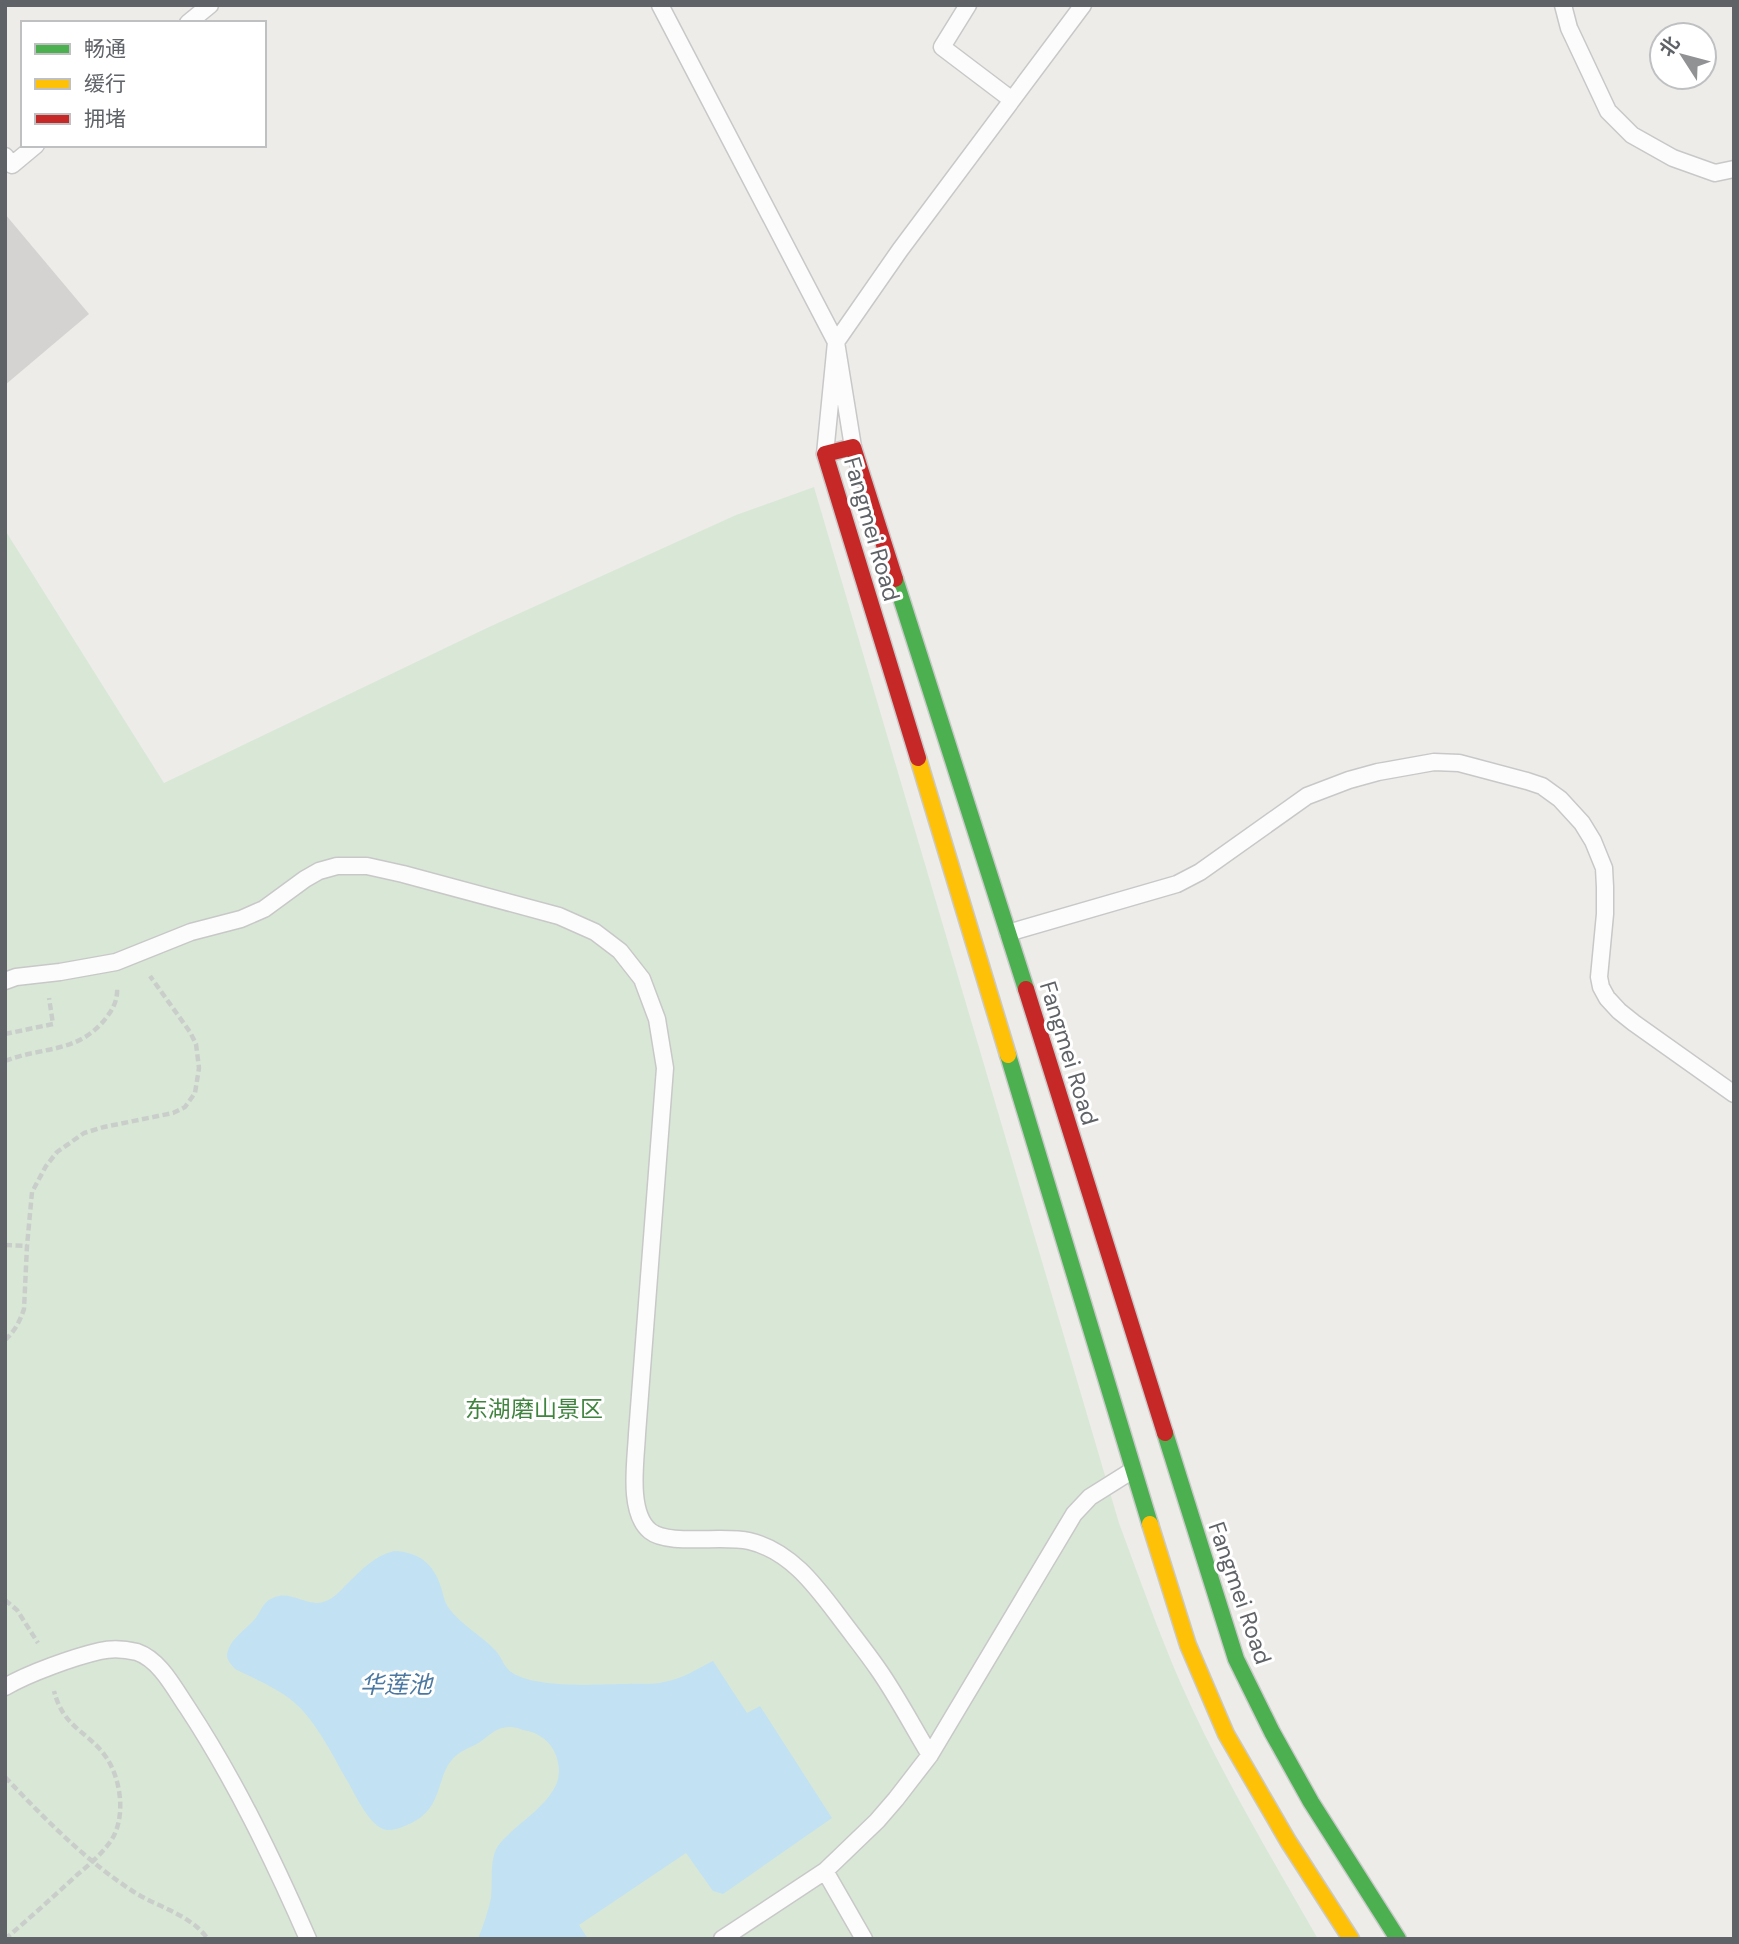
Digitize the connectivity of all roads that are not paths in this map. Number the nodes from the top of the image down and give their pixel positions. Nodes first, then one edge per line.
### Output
1 (209, 5) edge
2 (660, 5) edge
3 (968, 5) edge
4 (1083, 5) edge
5 (1563, 5) edge
6 (190, 21) edge
7 (1012, 100) junction
8 (34, 147) edge
9 (5, 156) edge
10 (1734, 169) edge
11 (836, 342) junction
12 (853, 447) junction
13 (825, 454) junction
14 (1008, 933) junction
15 (5, 981) edge
16 (1734, 1094) edge
17 (1153, 1463) junction
18 (5, 1687) edge
19 (930, 1755) junction
20 (825, 1871) junction
21 (308, 1939) edge
22 (723, 1939) edge
23 (864, 1939) edge
24 (1351, 1939) edge
25 (1398, 1939) edge

1 - 6 lane
2 - 11 lane
3 - 7 lane
4 - 7 lane
5 - 10 lane
7 - 11 lane
8 - 9 lane
11 - 12 lane
11 - 13 lane
12 - 13 street, Fangmei Road
12 - 14 street, Fangmei Road
13 - 17 street, Fangmei Road
14 - 16 lane
14 - 17 street, Fangmei Road
15 - 19 lane
17 - 19 lane
17 - 24 street, Fangmei Road
17 - 25 street, Fangmei Road
18 - 21 lane
19 - 20 lane
20 - 22 lane
20 - 23 lane

